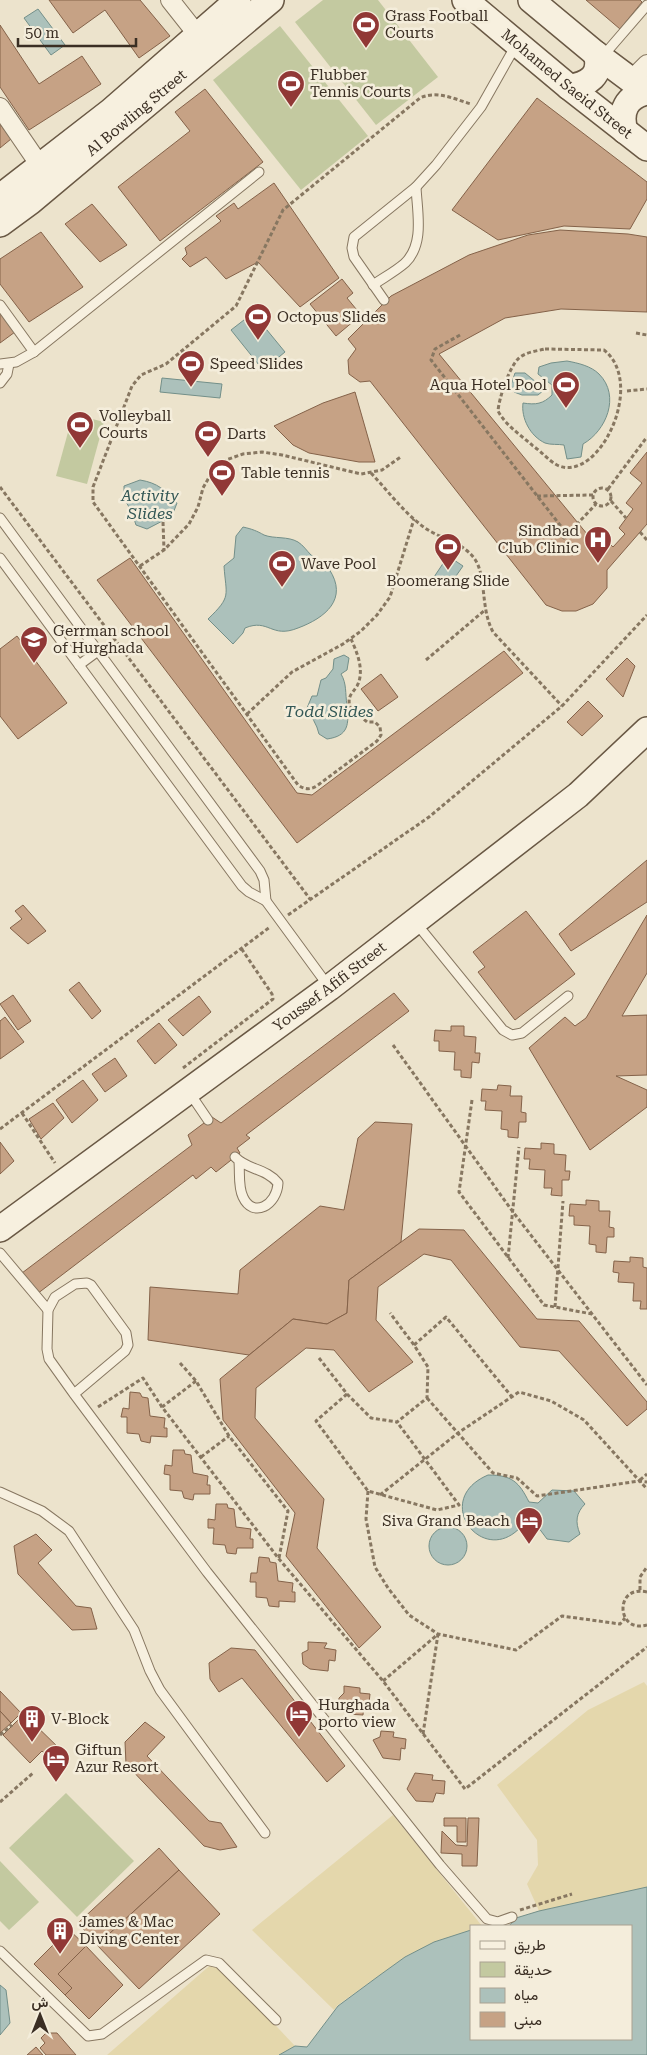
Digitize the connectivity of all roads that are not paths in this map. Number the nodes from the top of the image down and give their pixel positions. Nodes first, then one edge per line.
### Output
1 (170, 0) edge
2 (238, 0) edge
3 (271, 0) edge
4 (465, 0) edge
5 (531, 0) edge
6 (647, 5) edge
7 (204, 43) junction
8 (517, 43) junction
9 (599, 56) junction
10 (642, 78) edge
11 (569, 87) junction
12 (0, 107) edge
13 (625, 131) junction
14 (647, 148) edge
15 (40, 167) junction
16 (260, 172) dead end
17 (416, 188) junction
18 (0, 197) edge
19 (0, 224) edge
20 (373, 285) junction
21 (384, 300) dead end
22 (0, 305) edge
23 (34, 352) junction
24 (4, 364) edge
25 (0, 383) edge
26 (0, 518) edge
27 (0, 558) edge
28 (98, 651) junction
29 (78, 665) junction
30 (647, 730) edge
31 (266, 900) junction
32 (415, 921) junction
33 (329, 988) junction
34 (568, 996) dead end
35 (182, 1083) junction
36 (208, 1120) dead end
37 (237, 1160) joint
38 (1, 1227) edge
39 (0, 1253) edge
40 (48, 1310) junction
41 (74, 1394) junction
42 (0, 1492) edge
43 (265, 1833) dead end
44 (514, 1914) road end
45 (0, 1951) edge
46 (276, 2020) dead end

1 - 7 street
2 - 7 street, Al Bowling Street
3 - 7 street, Al Bowling Street
4 - 8 street, Mohamed Saeid Street
5 - 9 street
6 - 9 lane
7 - 15 street, Al Bowling Street
7 - 19 street, Al Bowling Street
8 - 11 street, Mohamed Saeid Street
8 - 17 lane
9 - 10 street
9 - 11 street
10 - 13 street
11 - 13 street, Mohamed Saeid Street
12 - 15 street
13 - 14 street, Mohamed Saeid Street
15 - 18 street, Al Bowling Street
16 - 23 lane
17 - 20 lane
17 - 20 lane
20 - 21 lane
22 - 23 lane
23 - 24 lane
24 - 25 lane
26 - 28 lane
27 - 29 lane
28 - 29 lane
28 - 31 lane
29 - 31 lane
30 - 32 street, Youssef Afifi Street
31 - 33 lane
32 - 33 street, Youssef Afifi Street
32 - 34 lane
33 - 35 street, Youssef Afifi Street
35 - 36 lane
35 - 38 street, Youssef Afifi Street
37 - 37 lane
39 - 40 lane
40 - 41 lane
40 - 41 lane
41 - 44 lane
42 - 43 lane
45 - 46 lane

